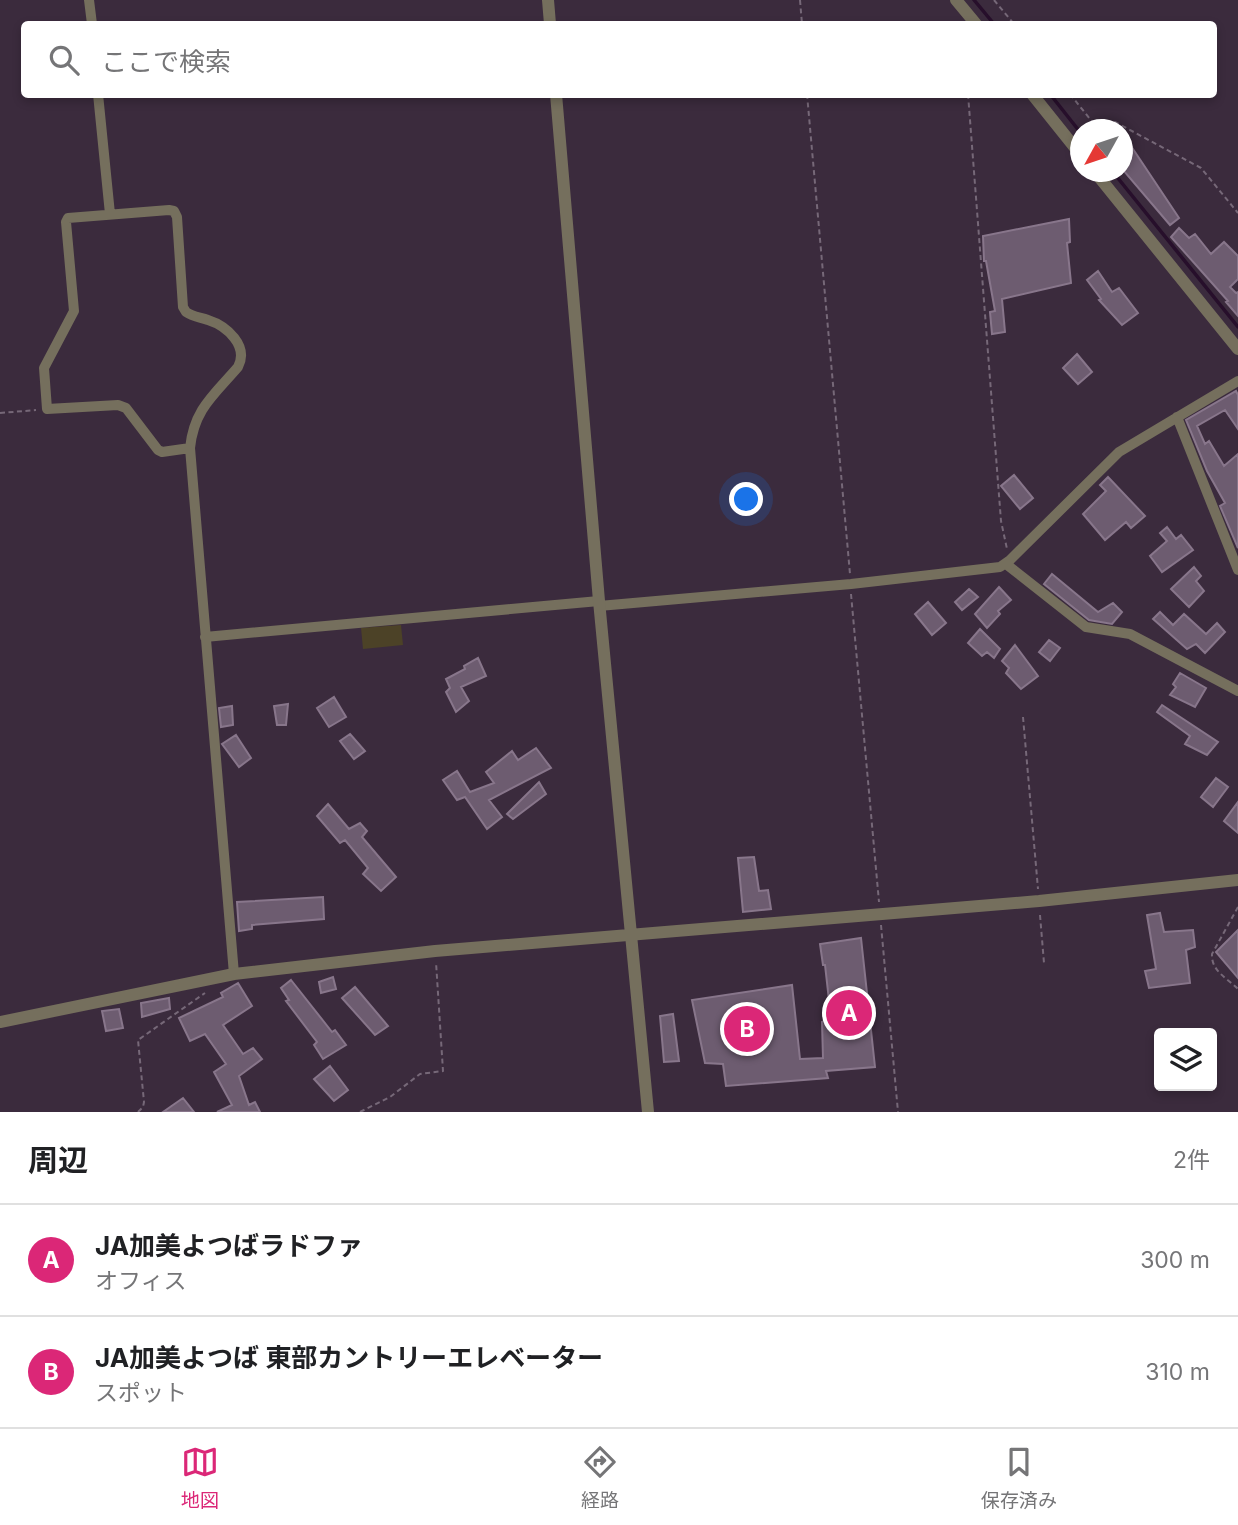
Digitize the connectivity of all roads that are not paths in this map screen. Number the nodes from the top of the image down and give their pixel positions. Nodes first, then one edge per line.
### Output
1 (89, 0) edge
2 (548, 0) edge
3 (956, 0) edge
4 (92, 21) edge
5 (550, 21) edge
6 (974, 21) edge
7 (98, 98) edge
8 (556, 98) edge
9 (1035, 98) edge
10 (1070, 142) edge
11 (1103, 182) edge
12 (110, 214) junction
13 (1238, 349) edge
14 (1238, 381) edge
15 (1177, 417) junction
16 (190, 448) junction
17 (1008, 562) junction
18 (1238, 570) edge
19 (607, 604) junction
20 (205, 637) junction
21 (1238, 691) edge
22 (1238, 880) edge
23 (632, 933) junction
24 (234, 974) junction
25 (0, 1022) edge
26 (648, 1112) edge

1 - 4 street
2 - 5 street
3 - 6 street
7 - 12 street
8 - 19 street
9 - 10 street
11 - 13 street
12 - 16 street
12 - 16 street
14 - 15 street
15 - 17 street
15 - 18 street
16 - 20 street
17 - 19 street
17 - 21 street
19 - 20 street
19 - 23 street
20 - 24 street
22 - 23 street
23 - 24 street
23 - 26 street
24 - 25 street

